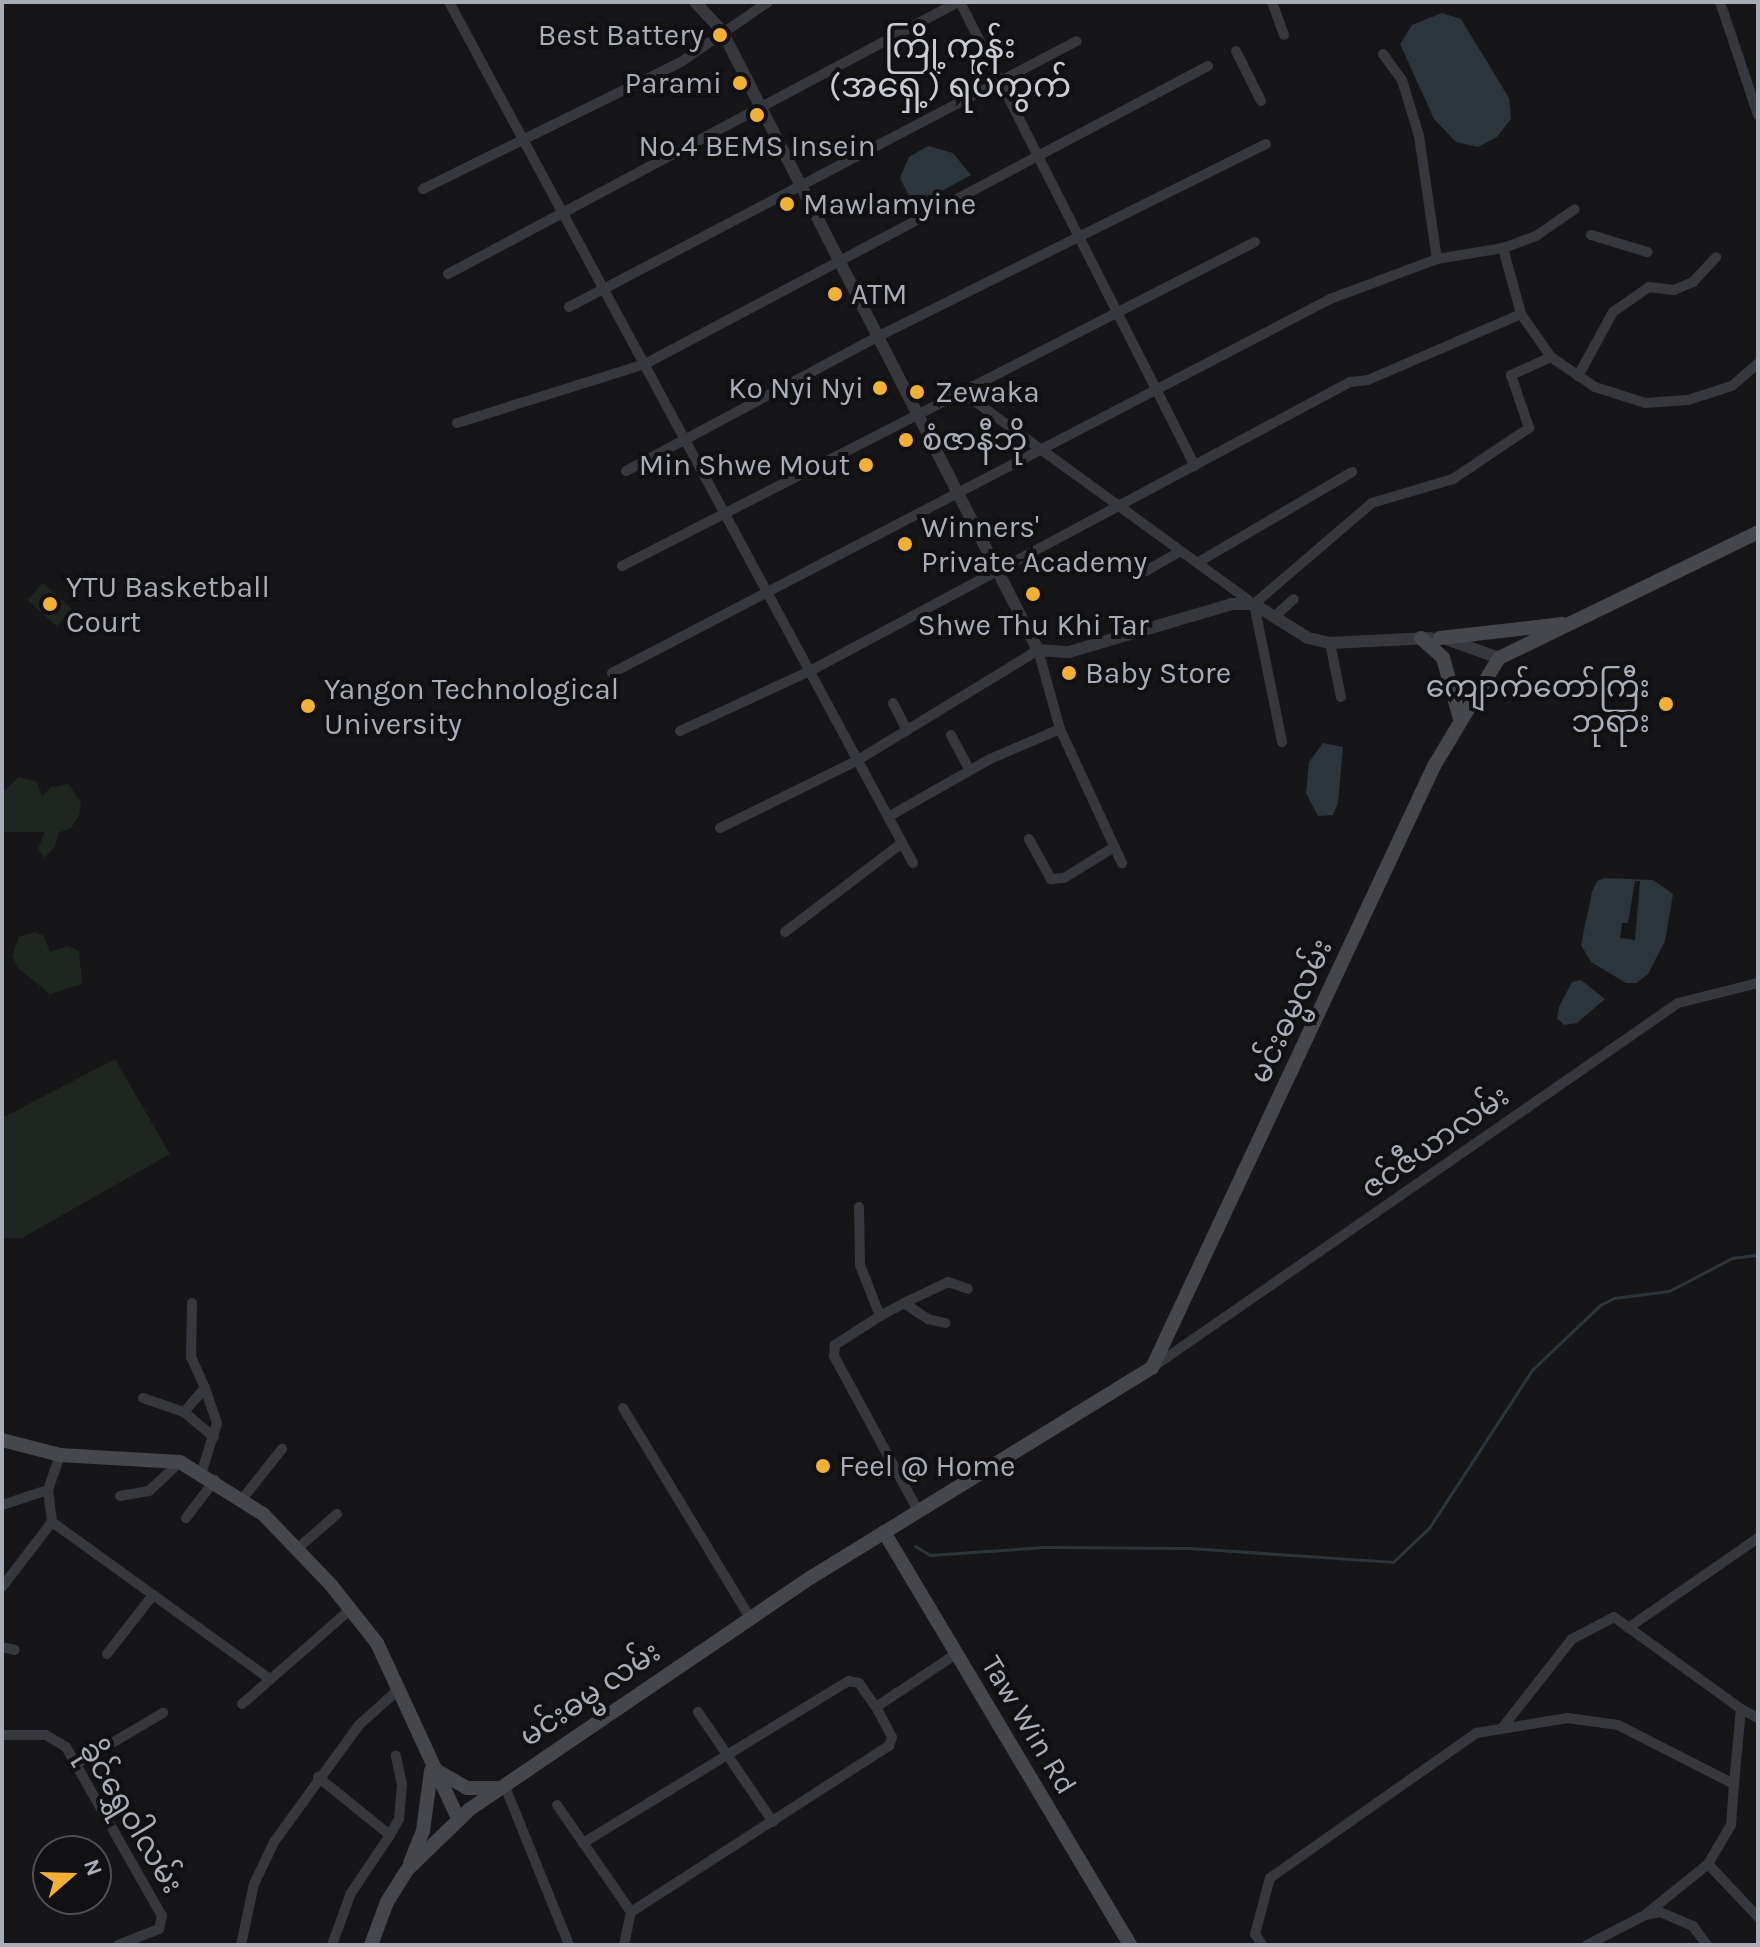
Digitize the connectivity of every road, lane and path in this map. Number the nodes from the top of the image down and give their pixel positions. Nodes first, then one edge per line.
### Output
1 (449, 2) edge
2 (695, 2) edge
3 (768, 2) edge
4 (959, 2) edge
5 (1272, 2) edge
6 (1720, 2) edge
7 (722, 31) junction
8 (1284, 35) dead end
9 (1077, 41) dead end
10 (1236, 51) dead end
11 (1383, 54) dead end
12 (1208, 66) dead end
13 (1001, 81) junction
14 (1261, 101) dead end
15 (761, 107) junction
16 (1758, 115) edge
17 (523, 136) junction
18 (1266, 144) dead end
19 (1039, 158) junction
20 (800, 184) junction
21 (423, 189) dead end
22 (1575, 209) dead end
23 (564, 213) junction
24 (1591, 235) dead end
25 (1078, 236) junction
26 (1255, 242) dead end
27 (1503, 248) junction
28 (1647, 252) dead end
29 (1716, 257) dead end
30 (1437, 259) junction
31 (840, 261) junction
32 (448, 274) dead end
33 (605, 288) junction
34 (569, 307) dead end
35 (1117, 313) junction
36 (1521, 314) junction
37 (879, 336) junction
38 (1551, 357) junction
39 (1758, 363) edge
40 (645, 364) junction
41 (1578, 376) junction
42 (962, 392) junction
43 (1157, 392) junction
44 (919, 414) junction
45 (457, 423) dead end
46 (689, 441) junction
47 (1040, 449) junction
48 (1195, 466) junction
49 (626, 471) dead end
50 (1352, 472) dead end
51 (958, 492) junction
52 (1116, 507) junction
53 (727, 513) junction
54 (1758, 532) edge
55 (1180, 551) junction
56 (1197, 563) junction
57 (622, 566) dead end
58 (999, 569) junction
59 (1146, 571) dead end
60 (769, 592) junction
61 (1294, 599) dead end
62 (1254, 604) junction
63 (1275, 616) junction
64 (1566, 624) junction
65 (1421, 638) junction
66 (1440, 638) junction
67 (1330, 643) junction
68 (1038, 650) junction
69 (1499, 658) junction
70 (812, 670) junction
71 (612, 673) dead end
72 (1341, 697) dead end
73 (893, 703) dead end
74 (1460, 719) junction
75 (1060, 729) junction
76 (680, 731) dead end
77 (907, 731) junction
78 (951, 735) dead end
79 (1282, 742) dead end
80 (858, 760) junction
81 (970, 770) junction
82 (888, 817) junction
83 (720, 828) dead end
84 (1029, 839) dead end
85 (902, 843) junction
86 (1114, 847) junction
87 (913, 863) dead end
88 (1122, 863) dead end
89 (785, 932) dead end
90 (1758, 983) edge
91 (859, 1207) dead end
92 (968, 1289) dead end
93 (192, 1303) dead end
94 (904, 1303) junction
95 (880, 1316) junction
96 (946, 1323) dead end
97 (1152, 1368) junction
98 (205, 1388) junction
99 (143, 1398) dead end
100 (623, 1408) dead end
101 (184, 1412) junction
102 (214, 1437) junction
103 (2, 1440) edge
104 (282, 1449) dead end
105 (60, 1455) junction
106 (180, 1462) junction
107 (202, 1471) junction
108 (215, 1480) junction
109 (48, 1490) junction
110 (120, 1496) dead end
111 (243, 1498) junction
112 (2, 1505) edge
113 (918, 1511) junction
114 (337, 1514) dead end
115 (186, 1518) dead end
116 (52, 1522) junction
117 (884, 1532) junction
118 (1758, 1538) edge
119 (297, 1549) junction
120 (2, 1587) edge
121 (153, 1595) junction
122 (352, 1608) junction
123 (750, 1618) junction
124 (1628, 1628) junction
125 (2, 1647) edge
126 (15, 1650) dead end
127 (107, 1654) dead end
128 (956, 1654) junction
129 (268, 1678) junction
130 (398, 1690) junction
131 (242, 1704) dead end
132 (876, 1707) junction
133 (1741, 1709) junction
134 (698, 1712) dead end
135 (163, 1713) dead end
136 (1758, 1718) edge
137 (1502, 1728) junction
138 (2, 1735) edge
139 (396, 1756) dead end
140 (729, 1756) junction
141 (78, 1763) junction
142 (430, 1767) junction
143 (318, 1777) junction
144 (1734, 1784) junction
145 (502, 1786) junction
146 (557, 1805) dead end
147 (458, 1818) junction
148 (773, 1822) junction
149 (390, 1835) junction
150 (583, 1843) junction
151 (1708, 1864) junction
152 (408, 1869) junction
153 (631, 1912) junction
154 (1645, 1915) junction
155 (1758, 1917) edge
156 (118, 1945) edge
157 (241, 1945) edge
158 (332, 1945) edge
159 (371, 1945) edge
160 (569, 1945) edge
161 (624, 1945) edge
162 (1130, 1945) edge
163 (1262, 1945) edge
164 (1587, 1945) edge
165 (1707, 1945) edge

1 - 17 street
2 - 7 street
3 - 7 street
4 - 13 street
4 - 15 street
5 - 8 street
6 - 16 street
7 - 15 street
7 - 17 street
9 - 13 street
10 - 14 street
11 - 30 street
12 - 19 street
13 - 19 street
13 - 20 street
15 - 20 street
15 - 23 street
17 - 21 street
17 - 23 street
18 - 25 street
19 - 25 street
19 - 31 street
20 - 31 street
20 - 33 street
22 - 27 street
23 - 32 street
23 - 33 street
24 - 28 street
25 - 35 street
25 - 37 street
26 - 35 street
27 - 30 street
27 - 36 street
29 - 41 street
30 - 43 street
31 - 37 street
31 - 40 street
33 - 34 street
33 - 40 street
35 - 42 street
35 - 43 street
36 - 38 street
36 - 48 street
37 - 44 street
37 - 46 street
38 - 41 street
38 - 62 street
39 - 41 street
40 - 45 street
40 - 46 street
42 - 44 street
42 - 47 street
43 - 47 street
43 - 48 street
44 - 51 street
44 - 53 street
46 - 49 street
46 - 53 street
47 - 51 street
47 - 52 street
48 - 52 street
50 - 56 street
51 - 58 street
51 - 60 street
52 - 55 street
52 - 58 street
53 - 57 street
53 - 60 street
54 - 64 main road
55 - 56 street
55 - 59 street
56 - 62 street
58 - 68 street
58 - 70 street
60 - 70 street
60 - 71 street
61 - 63 street
62 - 63 street
62 - 68 street
62 - 79 street
63 - 67 street
64 - 66 main road
64 - 69 main road
65 - 66 street
65 - 67 street
65 - 74 main road
66 - 69 street
67 - 72 street
68 - 75 street
68 - 77 street
69 - 74 main road, မင်းဓမ္မလမ်း
70 - 76 street
70 - 80 street
73 - 77 street
74 - 97 main road, မင်းဓမ္မလမ်း
75 - 81 street
75 - 86 street
77 - 80 street
78 - 81 street
80 - 82 street
80 - 83 street
81 - 82 street
82 - 85 street
84 - 86 street
85 - 87 street
85 - 89 street
86 - 88 street
90 - 97 street, ဇင်ဇီယာလမ်း
91 - 95 street
92 - 94 street
93 - 98 street
94 - 95 street
94 - 96 street
95 - 113 street
97 - 113 main road
98 - 101 street
98 - 102 street
99 - 101 street
100 - 123 street
101 - 102 street
102 - 107 street
103 - 105 main road
104 - 111 street
105 - 106 main road
105 - 109 street
106 - 107 main road
106 - 110 street
107 - 108 main road
108 - 111 main road
108 - 115 street
109 - 112 street
109 - 116 street
111 - 119 main road
113 - 117 main road
114 - 119 street
116 - 120 street
116 - 121 street
117 - 123 main road, မင်းဓမ္မ လမ်း
117 - 128 main road, Taw Win Rd
118 - 124 street
119 - 122 main road
121 - 127 street
121 - 129 street
122 - 129 street
122 - 130 main road
123 - 145 main road, မင်းဓမ္မ လမ်း
124 - 133 street
124 - 137 street
125 - 126 street
128 - 132 street
128 - 162 main road, Taw Win Rd
129 - 131 street
130 - 142 main road
130 - 143 street
132 - 140 street
132 - 148 street
133 - 136 street
133 - 144 street
134 - 140 street
135 - 141 street
137 - 144 street
137 - 163 street
138 - 141 street, ခိုင်ရွှေဝါလမ်း
139 - 149 street
140 - 148 street
140 - 150 street
141 - 156 street, ခိုင်ရွှေဝါလမ်း
142 - 145 main road
142 - 147 main road
142 - 152 main road
143 - 149 street
143 - 157 street
144 - 151 street
145 - 147 main road, မင်းဓမ္မ လမ်း
145 - 160 street
146 - 150 street
147 - 152 main road, မင်းဓမ္မ လမ်း
148 - 153 street
149 - 158 street
150 - 153 street
151 - 154 street
151 - 155 street
152 - 159 main road, မင်းဓမ္မ လမ်း
153 - 161 street
154 - 164 street
154 - 165 street

